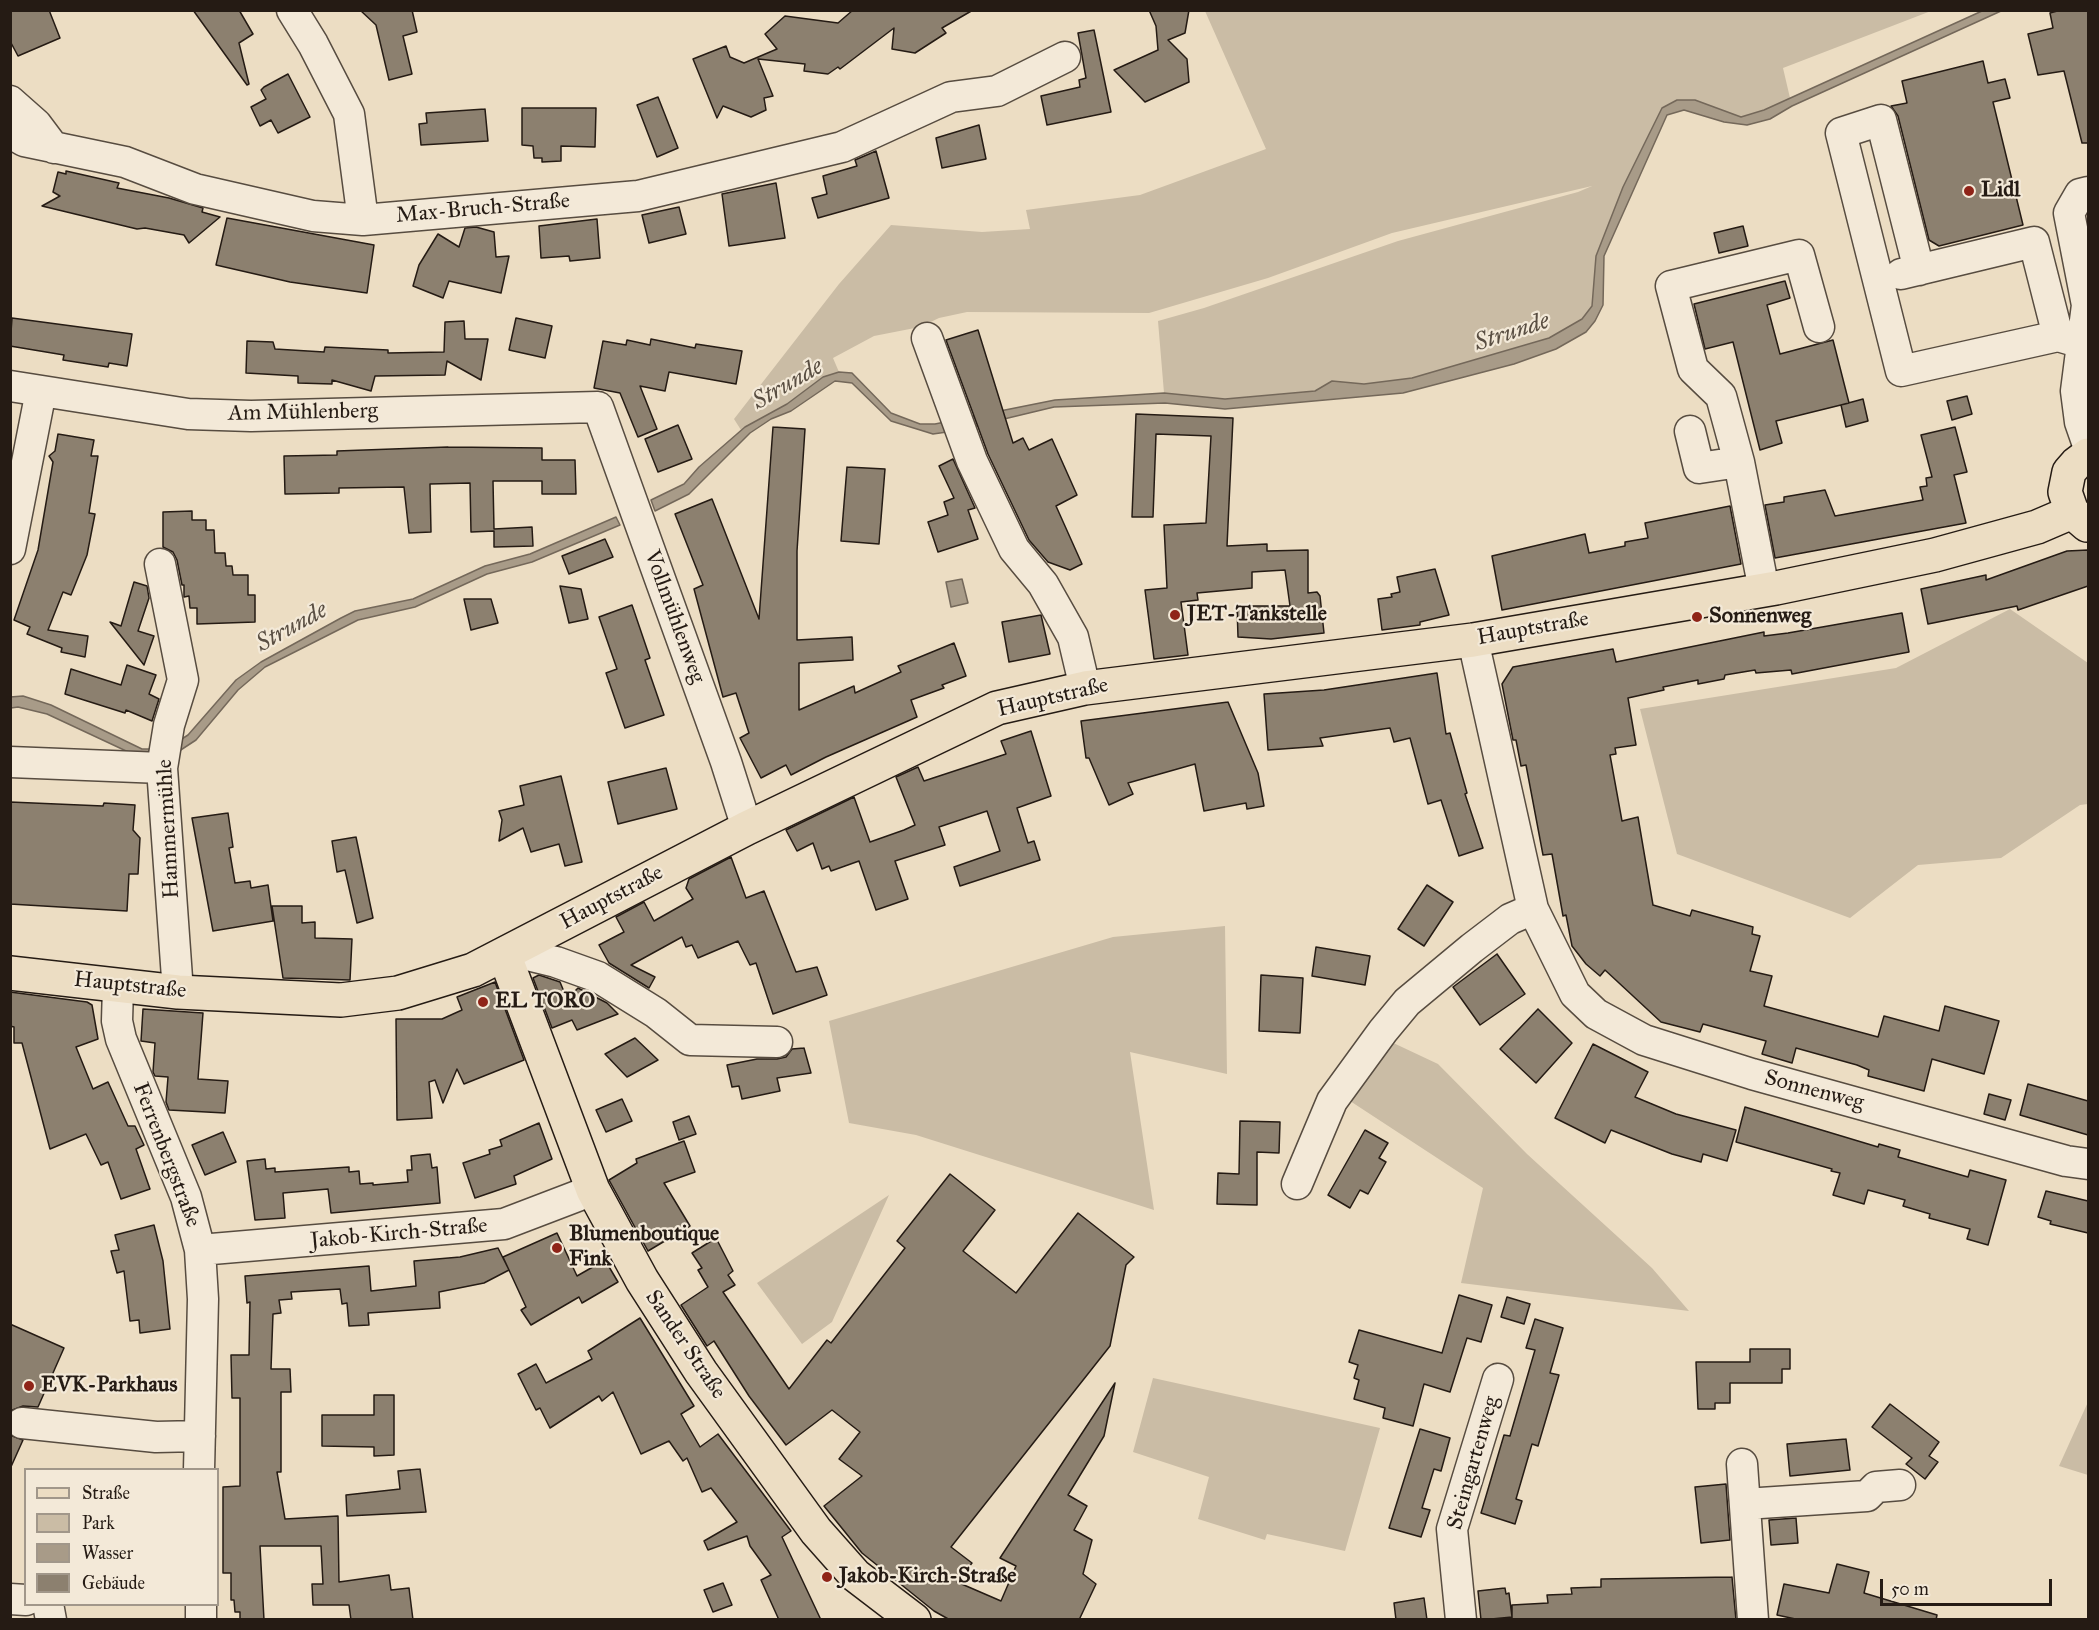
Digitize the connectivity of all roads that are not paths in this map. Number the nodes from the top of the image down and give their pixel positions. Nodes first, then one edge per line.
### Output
1 (292, 10) edge
2 (1065, 57) dead end
3 (10, 101) edge
4 (10, 133) edge
5 (54, 148) junction
6 (2088, 192) edge
7 (363, 220) junction
8 (1919, 270) junction
9 (1879, 280) junction
10 (1819, 327) dead end
11 (927, 338) dead end
12 (2076, 340) edge
13 (10, 386) edge
14 (41, 391) junction
15 (598, 407) joint
16 (1690, 431) dead end
17 (2088, 445) edge
18 (2088, 455) edge
19 (1739, 462) junction
20 (2080, 519) edge
21 (10, 549) edge
22 (160, 564) dead end
23 (1764, 590) junction
24 (1473, 640) junction
25 (1085, 688) junction
26 (10, 762) edge
27 (162, 768) junction
28 (747, 828) junction
29 (1533, 909) junction
30 (508, 953) junction
31 (10, 973) edge
32 (118, 987) junction
33 (178, 992) junction
34 (777, 1042) dead end
35 (2088, 1164) edge
36 (1297, 1184) dead end
37 (593, 1190) junction
38 (200, 1250) junction
39 (1498, 1379) dead end
40 (22, 1423) dead end
41 (200, 1436) junction
42 (1742, 1464) dead end
43 (199, 1468) edge
44 (1900, 1485) dead end
45 (1745, 1504) junction
46 (913, 1619) edge
47 (1461, 1620) edge
48 (1753, 1620) edge

1 - 7 street
2 - 7 street, Max-Bruch-Straße
3 - 5 street
4 - 5 street, Max-Bruch-Straße
5 - 7 street, Max-Bruch-Straße
6 - 12 street
8 - 9 street
8 - 9 street
8 - 12 street
9 - 12 street
10 - 19 street
11 - 25 street
12 - 17 street
13 - 14 street, Am Mühlenberg
14 - 15 street, Am Mühlenberg
14 - 21 street
15 - 28 street, Vollmühlenweg
16 - 19 street
18 - 20 main road
19 - 23 street
20 - 23 main road, Hauptstraße
22 - 27 street, Hammermühle
23 - 24 main road, Hauptstraße
24 - 25 main road, Hauptstraße
24 - 29 street, Sonnenweg
25 - 28 main road, Hauptstraße
26 - 27 street
27 - 33 street, Hammermühle
28 - 30 main road, Hauptstraße
29 - 35 street, Sonnenweg
29 - 36 street
30 - 33 main road, Hauptstraße
30 - 34 street
30 - 37 main road, Sander Straße
31 - 32 main road, Hauptstraße
32 - 33 main road, Hauptstraße
32 - 38 street, Ferrenbergstraße
37 - 38 street, Jakob-Kirch-Straße
37 - 46 main road, Sander Straße
38 - 41 street, Ferrenbergstraße
39 - 47 street, Steingartenweg
40 - 41 street
41 - 43 street, Ferrenbergstraße
42 - 45 street
44 - 45 street
45 - 48 street

